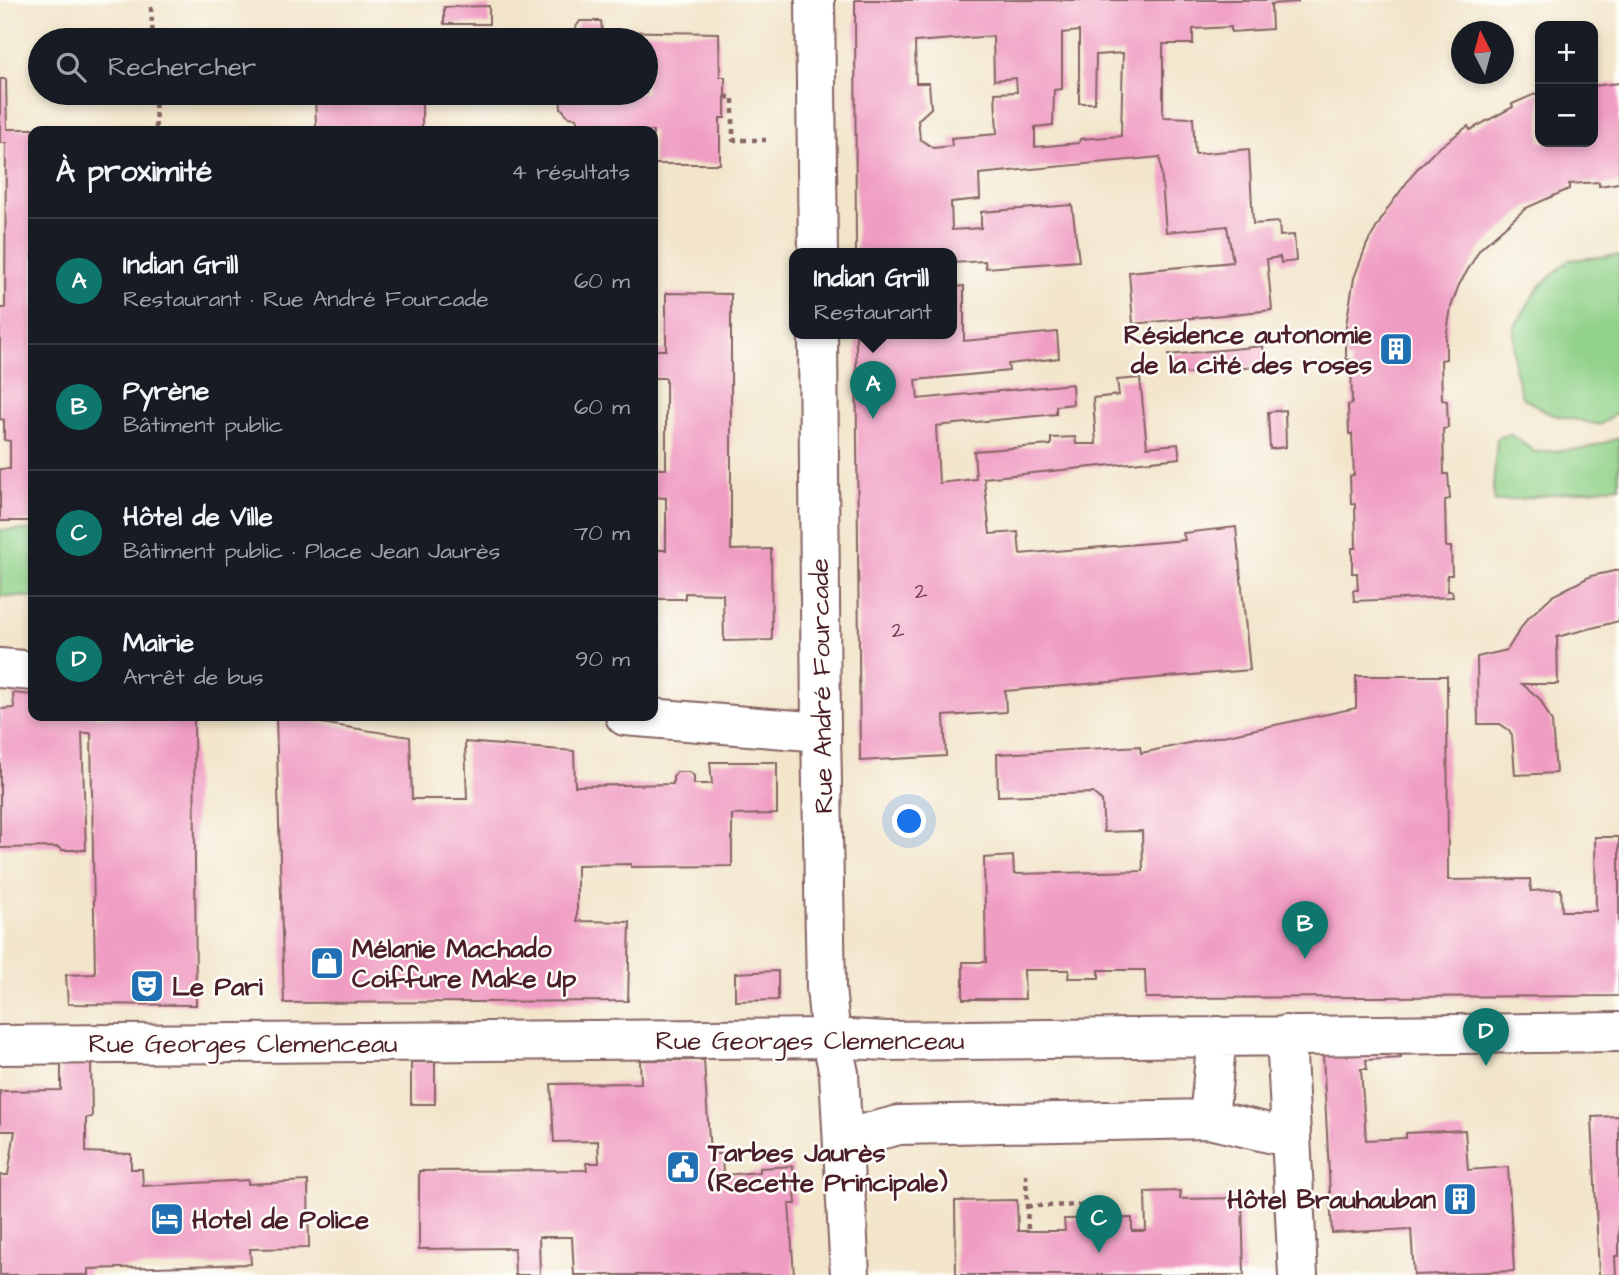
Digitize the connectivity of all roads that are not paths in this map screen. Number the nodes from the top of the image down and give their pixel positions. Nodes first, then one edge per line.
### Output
1 (816, 0) edge
2 (818, 248) edge
3 (818, 339) edge
4 (0, 668) edge
5 (28, 671) edge
6 (658, 719) edge
7 (821, 732) junction
8 (1619, 1032) edge
9 (1217, 1035) junction
10 (1286, 1035) junction
11 (831, 1038) junction
12 (0, 1045) edge
13 (1209, 1119) junction
14 (1291, 1138) junction
15 (843, 1139) junction
16 (850, 1275) edge
17 (1298, 1275) edge

1 - 2 street
3 - 7 street, Rue André Fourcade
4 - 5 street
6 - 7 street
7 - 11 street, Rue André Fourcade
8 - 10 street, Rue Georges Clemenceau
9 - 10 street, Rue Georges Clemenceau
9 - 11 street, Rue Georges Clemenceau
9 - 13 street
10 - 14 street
11 - 12 street, Rue Georges Clemenceau
11 - 15 street, Rue André Fourcade
13 - 14 street
13 - 15 street
14 - 17 street
15 - 16 street, Rue André Fourcade

